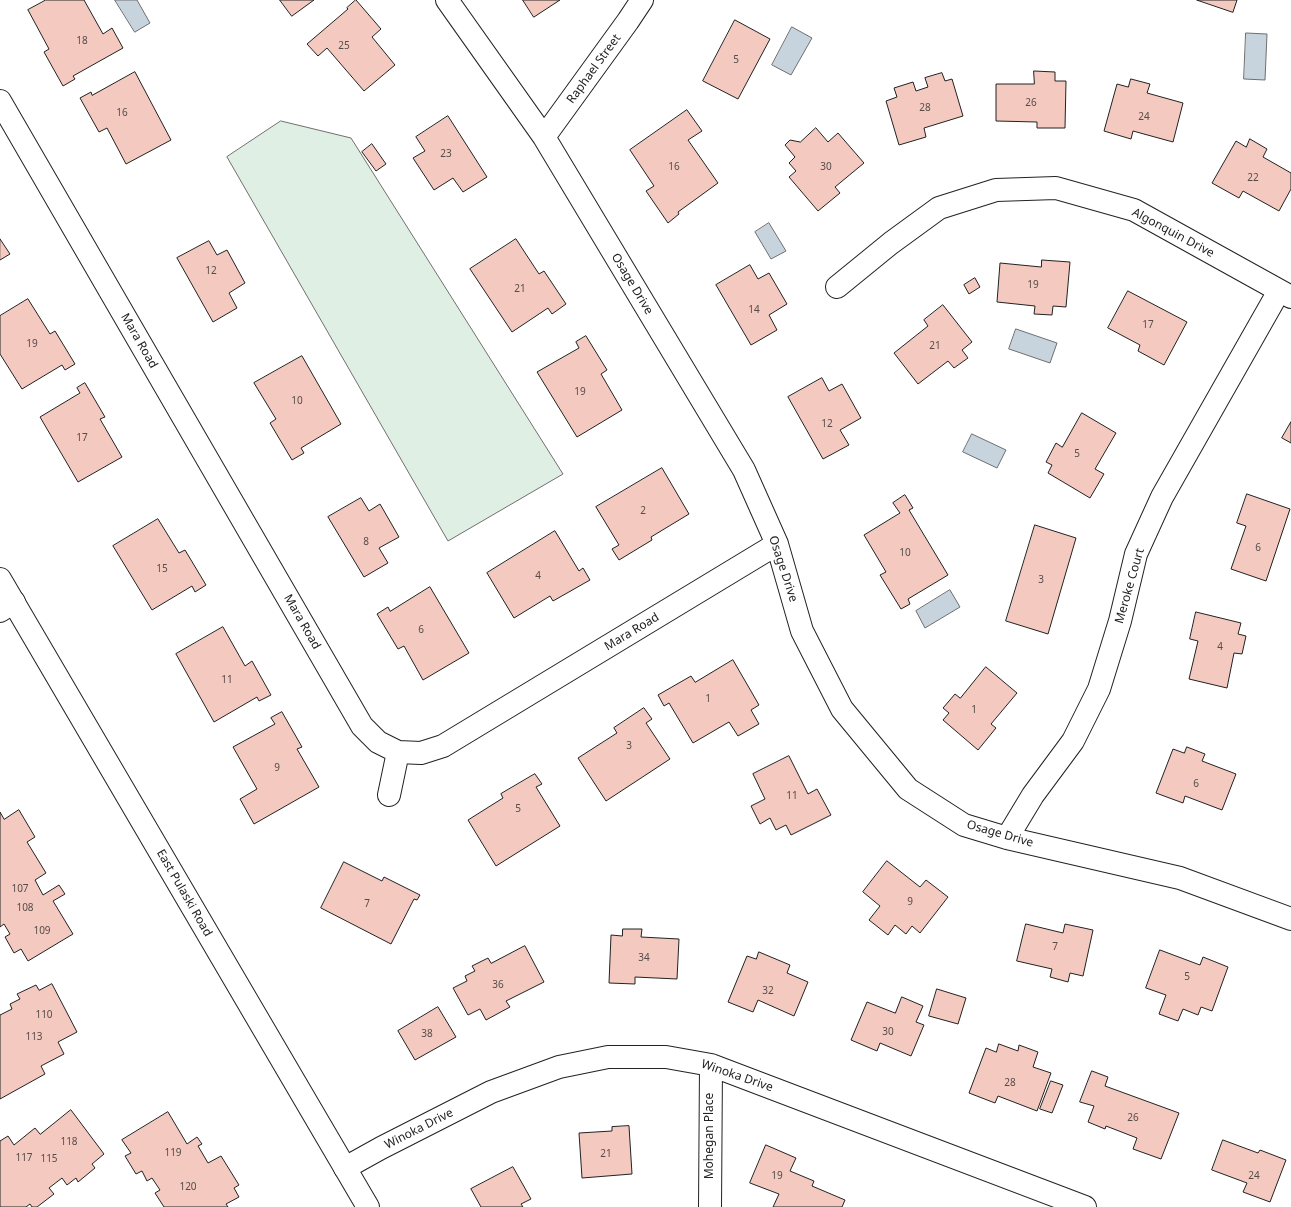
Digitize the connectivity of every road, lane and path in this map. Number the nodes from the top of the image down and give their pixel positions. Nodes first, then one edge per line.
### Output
1 (447, 0) edge
2 (642, 0) edge
3 (0, 101) edge
4 (544, 137) junction
5 (837, 286) dead end
6 (1285, 294) edge
7 (777, 544) junction
8 (0, 579) edge
9 (7, 607) edge
10 (398, 752) junction
11 (389, 795) dead end
12 (1007, 838) junction
13 (1291, 918) edge
14 (710, 1065) junction
15 (345, 1168) junction
16 (368, 1207) edge
17 (710, 1207) edge
18 (1085, 1207) edge

1 - 4 street, Osage Drive
2 - 4 street, Raphael Street
3 - 10 street, Mara Road
4 - 7 street, Osage Drive
5 - 6 street, Algonquin Drive
6 - 12 street, Meroke Court
7 - 10 street, Mara Road
7 - 12 street, Osage Drive
8 - 9 street, East Pulaski Road
9 - 15 street, East Pulaski Road
10 - 11 street
12 - 13 street, Osage Drive
14 - 15 street, Winoka Drive
14 - 17 street, Mohegan Place
14 - 18 street, Winoka Drive
15 - 16 street, East Pulaski Road

